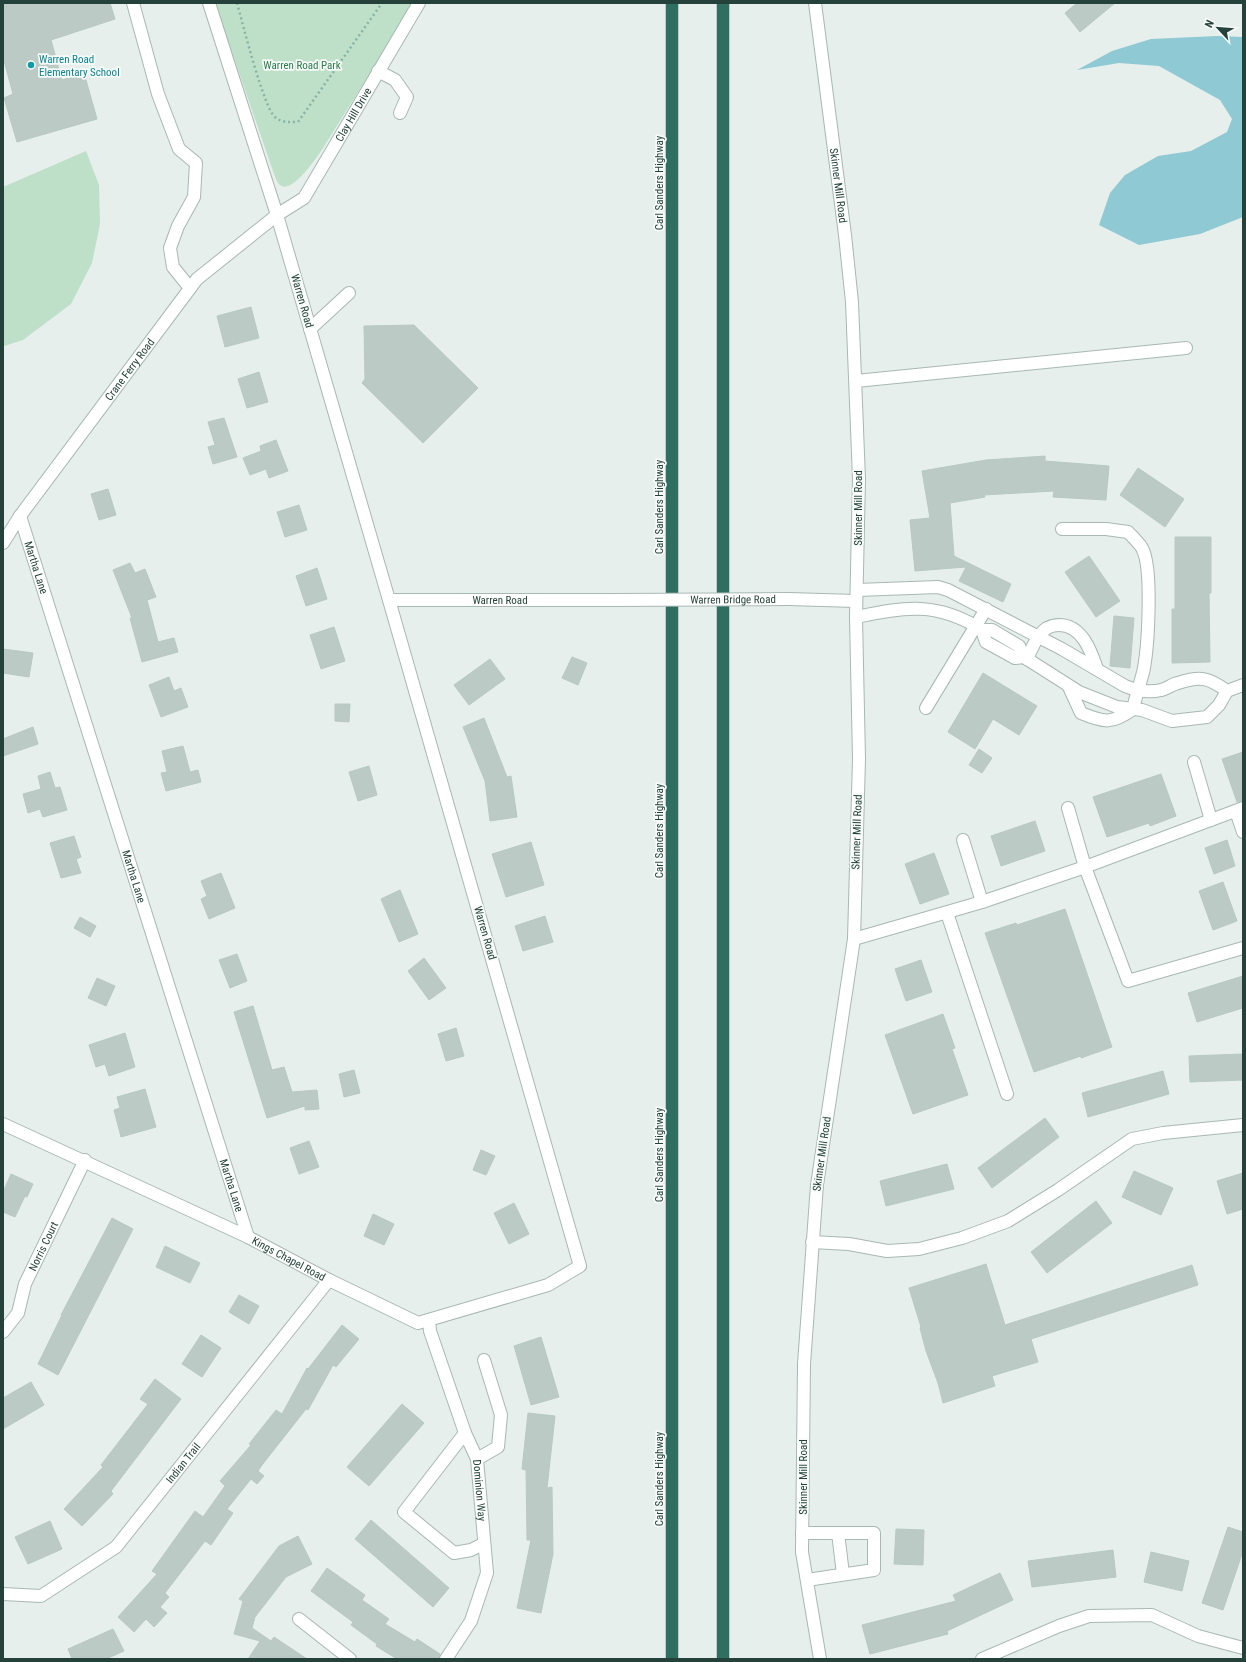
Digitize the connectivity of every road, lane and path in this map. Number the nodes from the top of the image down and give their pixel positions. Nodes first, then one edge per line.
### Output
1 (133, 3) edge
2 (209, 3) edge
3 (237, 3) edge
4 (382, 3) edge
5 (419, 3) edge
6 (672, 3) edge
7 (723, 3) edge
8 (815, 3) edge
9 (378, 71) junction
10 (400, 113) dead end
11 (277, 215) junction
12 (190, 288) junction
13 (349, 293) dead end
14 (310, 329) junction
15 (1186, 348) dead end
16 (856, 381) junction
17 (20, 516) junction
18 (1062, 529) dead end
19 (3, 543) edge
20 (857, 595) junction
21 (389, 600) junction
22 (610, 600) joint
23 (986, 609) junction
24 (856, 617) junction
25 (978, 628) junction
26 (1039, 636) junction
27 (1025, 658) junction
28 (1097, 669) junction
29 (1243, 685) edge
30 (1069, 687) junction
31 (1136, 690) junction
32 (1226, 691) junction
33 (926, 708) dead end
34 (1133, 709) junction
35 (1194, 762) dead end
36 (1068, 808) dead end
37 (1239, 809) edge
38 (1211, 820) junction
39 (1243, 832) edge
40 (963, 840) dead end
41 (1085, 867) junction
42 (982, 902) junction
43 (947, 913) junction
44 (854, 938) junction
45 (1243, 948) edge
46 (1006, 1094) dead end
47 (3, 1124) edge
48 (1243, 1125) edge
49 (85, 1160) junction
50 (248, 1237) junction
51 (812, 1242) junction
52 (580, 1266) joint
53 (329, 1280) junction
54 (429, 1320) junction
55 (3, 1332) edge
56 (484, 1360) dead end
57 (465, 1433) junction
58 (476, 1459) junction
59 (802, 1533) junction
60 (838, 1533) junction
61 (483, 1544) junction
62 (843, 1574) junction
63 (807, 1580) junction
64 (3, 1594) edge
65 (299, 1619) dead end
66 (1242, 1645) edge
67 (350, 1659) edge
68 (446, 1659) edge
69 (672, 1659) edge
70 (724, 1659) edge
71 (820, 1659) edge
72 (982, 1659) edge

1 - 12 street
2 - 11 street, Warren Road
3 - 4 path
5 - 9 street, Clay Hill Drive
6 - 69 highway, Carl Sanders Highway
7 - 70 highway
8 - 16 street, Skinner Mill Road
9 - 10 street
9 - 11 street, Clay Hill Drive
11 - 12 street, Crane Ferry Road
11 - 14 street, Warren Road
12 - 17 street, Crane Ferry Road
13 - 14 street
14 - 21 street, Warren Road
15 - 16 street
16 - 20 street, Skinner Mill Road
17 - 19 street, Crane Ferry Road
17 - 50 street, Martha Lane
18 - 31 street
20 - 22 street, Warren Bridge Road, bridge
20 - 23 street, Warren Bridge Road
20 - 24 street, Skinner Mill Road
21 - 22 street, Warren Road
21 - 52 street, Warren Road
23 - 25 street
23 - 26 street, Warren Bridge Road
24 - 25 street
24 - 44 street, Skinner Mill Road
25 - 27 street
25 - 33 street
26 - 27 street
26 - 28 street, Warren Bridge Road
26 - 28 street
27 - 30 street
28 - 31 street, Warren Bridge Road
29 - 32 street
30 - 34 street
30 - 34 street
31 - 32 street
31 - 34 street
32 - 34 street
35 - 38 street
36 - 41 street
37 - 38 street
37 - 39 street
38 - 41 street
40 - 42 street
41 - 42 street
41 - 45 street
42 - 43 street
43 - 44 street
43 - 46 street
44 - 51 street, Skinner Mill Road
47 - 49 street, Kings Chapel Road
48 - 51 street
49 - 50 street, Kings Chapel Road
49 - 55 street, Norris Court
50 - 53 street, Kings Chapel Road
51 - 59 street, Skinner Mill Road
52 - 54 street, Kings Chapel Road
53 - 54 street, Kings Chapel Road
53 - 64 street, Indian Trail
54 - 57 street, Dominion Way
56 - 58 street
57 - 58 street, Dominion Way
57 - 61 street
58 - 61 street, Dominion Way
59 - 60 street
59 - 63 street, Skinner Mill Road
60 - 62 street
60 - 62 street
61 - 68 street, Dominion Way
62 - 63 street
63 - 71 street, Skinner Mill Road
65 - 67 street
66 - 72 street

